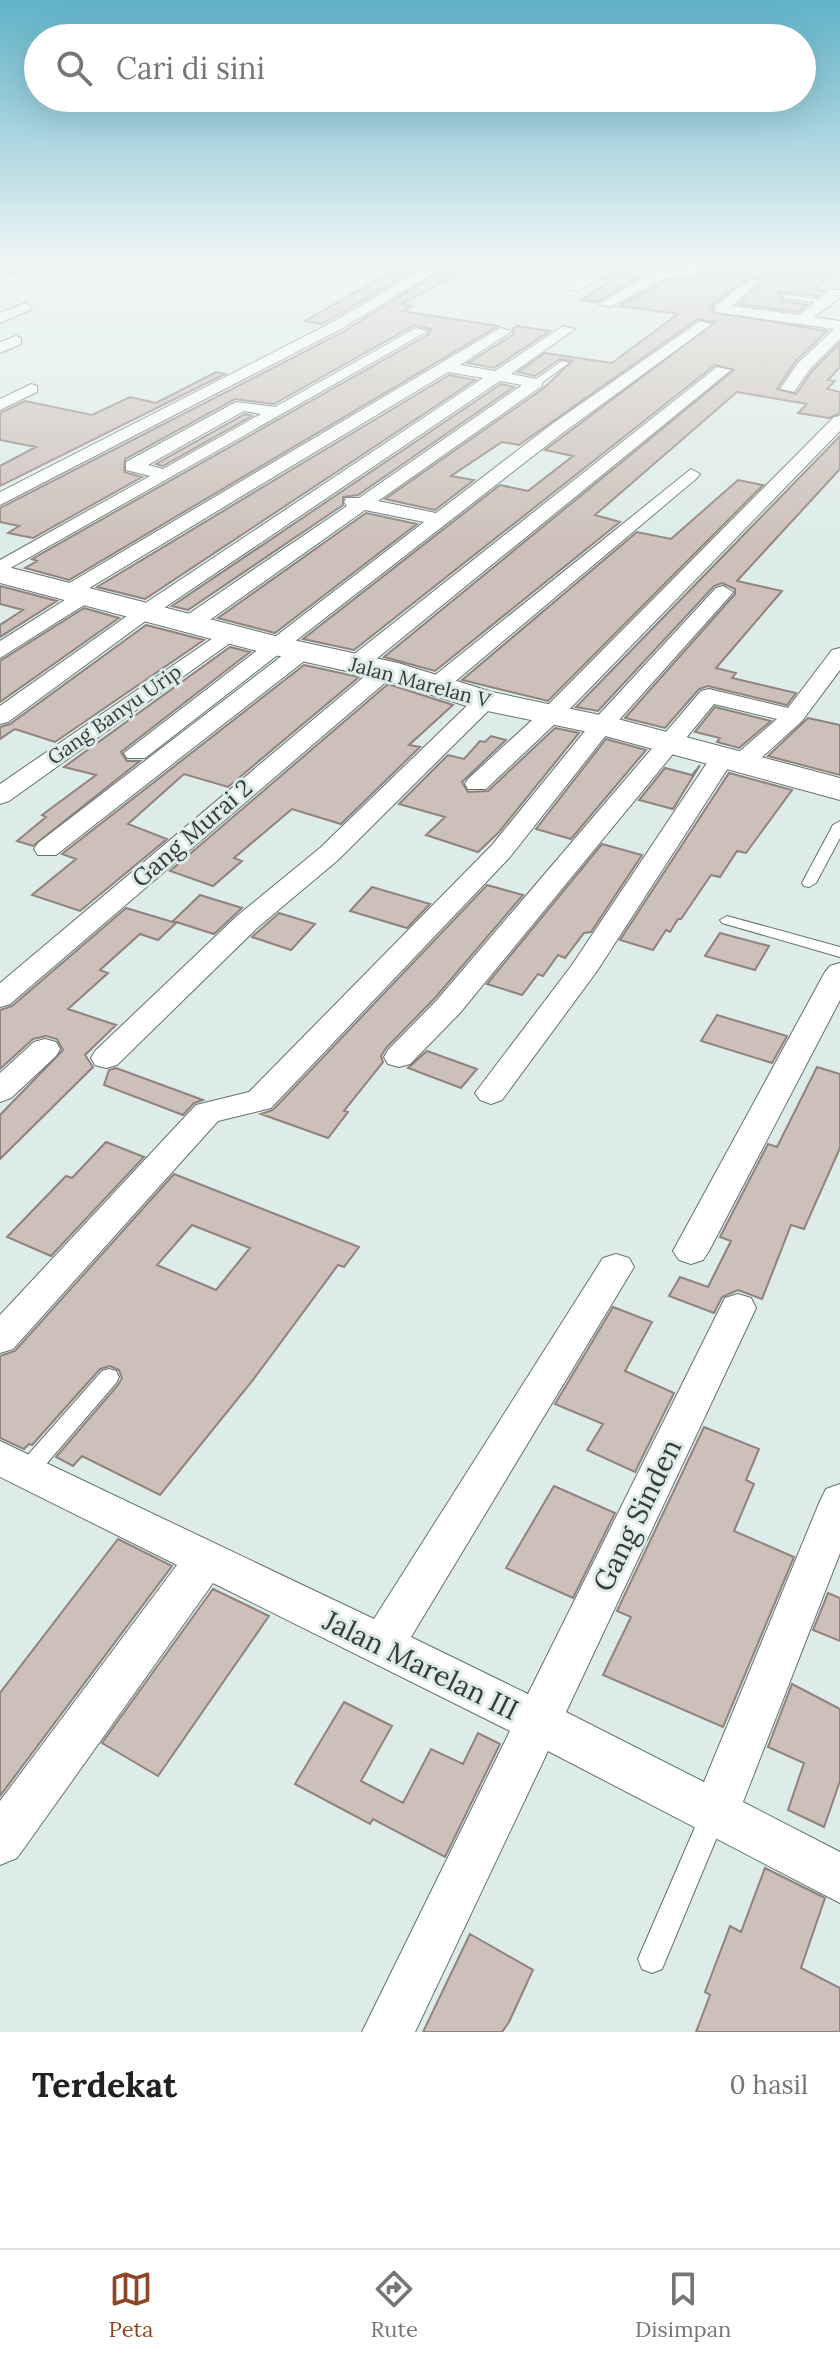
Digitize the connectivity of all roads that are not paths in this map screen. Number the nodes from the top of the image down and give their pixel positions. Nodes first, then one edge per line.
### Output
1 (270, 359) edge
2 (370, 359) edge
3 (459, 359) edge
4 (525, 359) edge
5 (656, 359) edge
6 (809, 359) edge
7 (565, 363) dead end
8 (256, 366) junction
9 (322, 366) dead end
10 (446, 367) junction
11 (723, 370) dead end
12 (286, 371) dead end
13 (347, 371) junction
14 (238, 375) junction
15 (498, 377) junction
16 (536, 383) junction
17 (31, 389) dead end
18 (788, 389) dead end
19 (0, 405) edge
20 (277, 412) junction
21 (840, 421) edge
22 (691, 474) dead end
23 (166, 475) junction
24 (0, 484) edge
25 (322, 495) junction
26 (0, 499) edge
27 (363, 504) junction
28 (437, 519) junction
29 (4, 577) edge
30 (723, 592) dead end
31 (76, 594) junction
32 (148, 610) junction
33 (192, 622) junction
34 (229, 633) junction
35 (288, 648) junction
36 (0, 651) edge
37 (840, 655) edge
38 (371, 667) junction
39 (437, 685) junction
40 (485, 701) junction
41 (551, 715) junction
42 (794, 716) junction
43 (0, 717) edge
44 (602, 725) junction
45 (668, 743) junction
46 (136, 753) dead end
47 (731, 761) junction
48 (477, 784) dead end
49 (840, 789) edge
50 (0, 796) edge
51 (840, 825) edge
52 (47, 849) dead end
53 (809, 883) dead end
54 (727, 920) dead end
55 (840, 952) edge
56 (840, 972) edge
57 (0, 998) edge
58 (45, 1049) dead end
59 (399, 1057) dead end
60 (106, 1058) dead end
61 (0, 1091) edge
62 (491, 1093) dead end
63 (691, 1251) dead end
64 (616, 1267) dead end
65 (738, 1308) dead end
66 (0, 1339) edge
67 (109, 1377) dead end
68 (14, 1465) edge
69 (840, 1501) edge
70 (207, 1558) junction
71 (381, 1647) junction
72 (537, 1721) junction
73 (715, 1813) junction
74 (0, 1841) edge
75 (840, 1878) edge
76 (652, 1959) dead end
77 (388, 2032) edge

1 - 8 street
2 - 13 street
3 - 10 street
4 - 15 street
5 - 28 street
6 - 18 street
7 - 16 lane
8 - 12 street
8 - 14 street
9 - 13 street
10 - 15 street
10 - 31 street
11 - 38 street, Gang Murai 2
13 - 20 street
14 - 24 street
14 - 26 street
15 - 16 street
15 - 25 street
16 - 27 street
17 - 19 street
20 - 23 street
20 - 23 street
21 - 41 street
22 - 39 street
23 - 29 street
25 - 27 street
25 - 32 street
27 - 28 street
27 - 33 street
28 - 35 street
29 - 31 street, Jalan Marelan V
30 - 44 street
31 - 32 street, Jalan Marelan V
31 - 36 street
32 - 33 street, Jalan Marelan V
32 - 43 street
33 - 34 street, Jalan Marelan V
34 - 35 street, Jalan Marelan V
34 - 50 street, Gang Banyu Urip
35 - 38 street, Jalan Marelan V
35 - 46 street
35 - 52 street
37 - 42 street
38 - 39 street, Jalan Marelan V
38 - 57 street, Gang Murai 2
39 - 40 street, Jalan Marelan V
40 - 41 street, Jalan Marelan V
40 - 60 street
41 - 44 street, Jalan Marelan V
41 - 48 street
42 - 45 street
42 - 47 street
44 - 45 street, Jalan Marelan V
44 - 66 street
45 - 47 street, Jalan Marelan V
45 - 59 street
47 - 49 street, Jalan Marelan V
47 - 62 street
51 - 53 lane
54 - 55 lane
56 - 63 street
58 - 61 street
64 - 71 street
65 - 72 street, Gang Sinden
67 - 68 lane
68 - 70 street, Jalan Marelan III
69 - 73 street
70 - 71 street, Jalan Marelan III
70 - 74 street
71 - 72 street, Jalan Marelan III
72 - 73 street, Jalan Marelan III
72 - 77 street, Gang Sinden
73 - 75 street, Jalan Marelan III
73 - 76 lane

